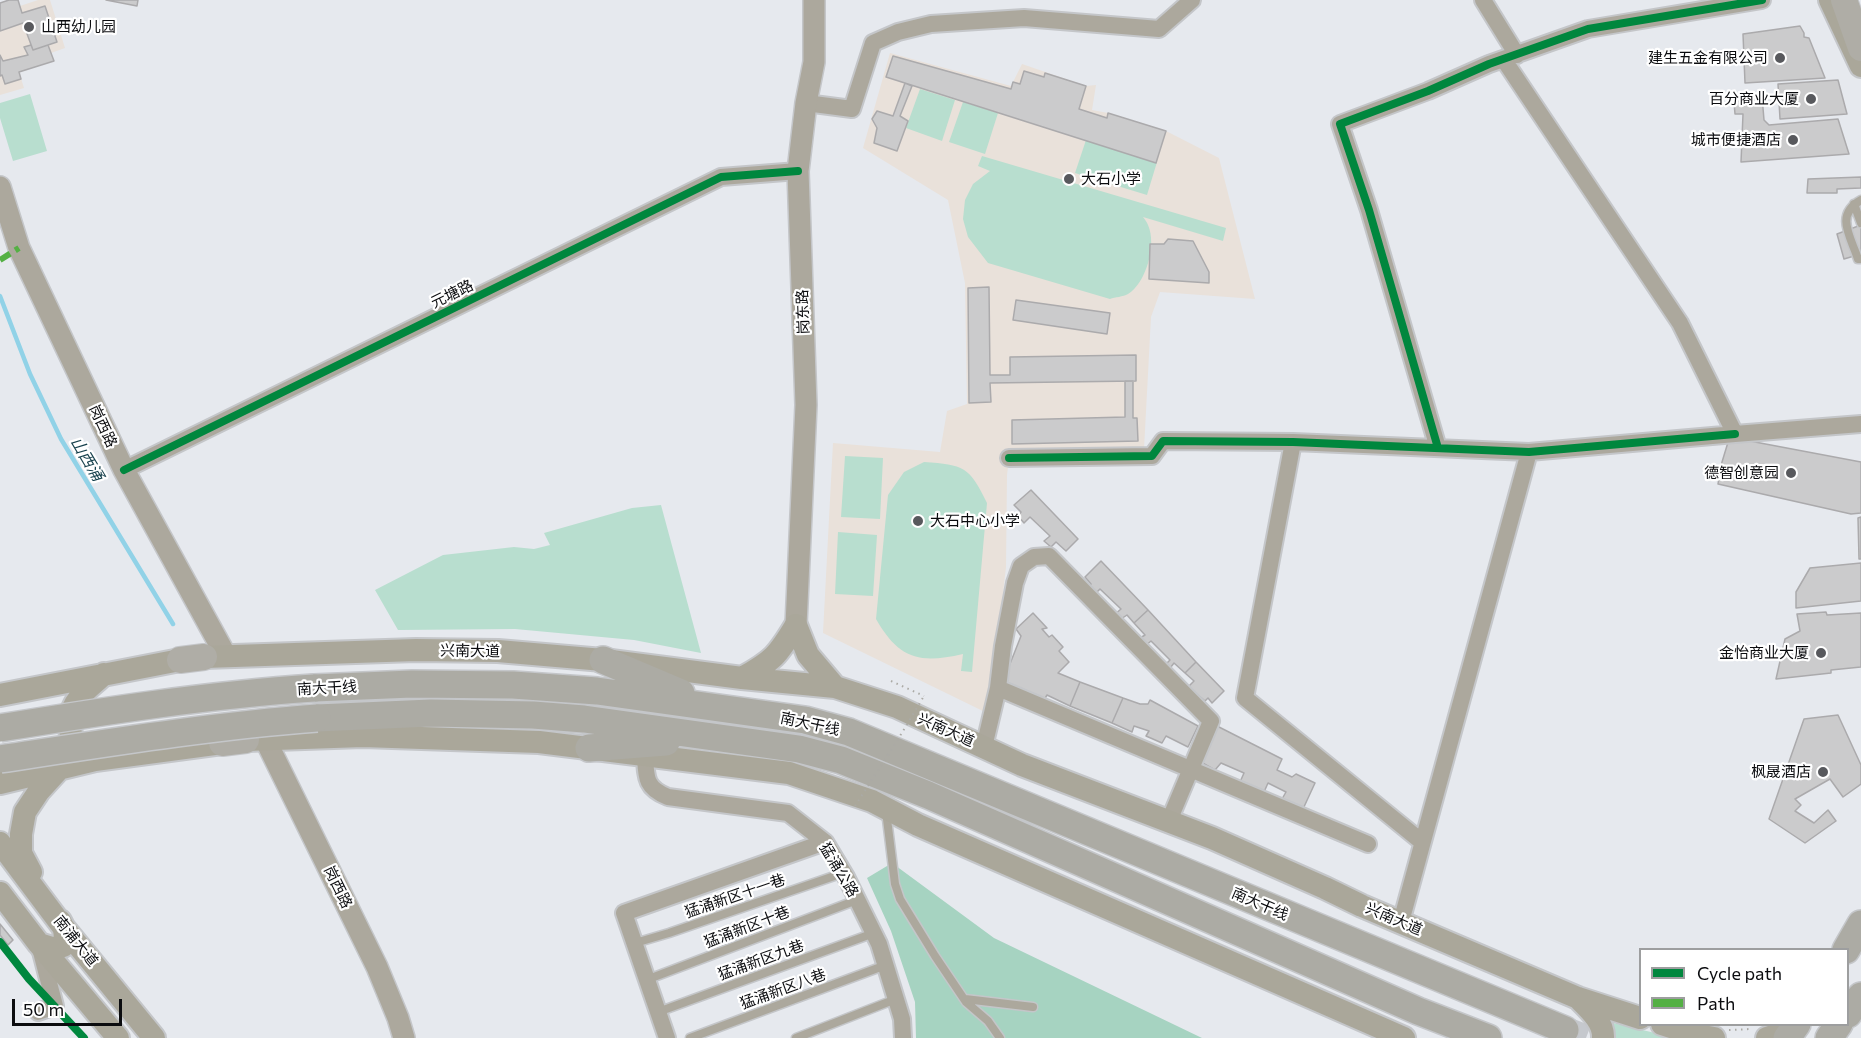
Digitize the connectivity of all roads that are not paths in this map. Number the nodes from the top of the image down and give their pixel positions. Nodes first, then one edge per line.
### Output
1 (814, 0) edge
2 (1192, 0) edge
3 (1483, 0) edge
4 (1762, 0) edge
5 (1830, 0) edge
6 (1844, 0) edge
7 (1861, 48) edge
8 (1510, 58) junction
9 (1861, 66) edge
10 (806, 102) junction
11 (798, 171) junction
12 (0, 187) edge
13 (1857, 202) edge
14 (1861, 223) edge
15 (1861, 259) edge
16 (1861, 424) edge
17 (1735, 434) junction
18 (1293, 442) junction
19 (1438, 448) junction
20 (1529, 452) junction
21 (1009, 458) dead end
22 (124, 470) junction
23 (796, 625) junction
24 (203, 658) junction
25 (603, 660) junction
26 (105, 673) junction
27 (742, 678) junction
28 (835, 687) junction
29 (998, 688) junction
30 (0, 694) edge
31 (718, 709) junction
32 (0, 728) edge
33 (715, 737) junction
34 (244, 741) junction
35 (984, 747) junction
36 (589, 748) junction
37 (645, 755) junction
38 (0, 759) edge
39 (94, 760) junction
40 (60, 768) junction
41 (1190, 768) junction
42 (0, 783) edge
43 (885, 808) junction
44 (1169, 821) junction
45 (825, 842) junction
46 (1422, 842) junction
47 (0, 843) edge
48 (1368, 844) dead end
49 (843, 873) junction
50 (0, 893) edge
51 (857, 900) junction
52 (1401, 922) junction
53 (1861, 924) edge
54 (63, 927) junction
55 (873, 933) junction
56 (634, 943) junction
57 (39, 944) junction
58 (1847, 948) edge
59 (886, 965) junction
60 (646, 980) junction
61 (1861, 996) edge
62 (1578, 998) junction
63 (896, 999) junction
64 (965, 999) junction
65 (1033, 1007) dead end
66 (38, 1012) dead end
67 (657, 1012) junction
68 (1849, 1013) edge
69 (1639, 1017) edge
70 (1668, 1026) edge
71 (1565, 1030) tunnel mouth
72 (1793, 1031) edge
73 (1760, 1033) edge
74 (1718, 1034) edge
75 (899, 1036) edge
76 (118, 1038) edge
77 (154, 1038) edge
78 (404, 1038) edge
79 (667, 1038) edge
80 (690, 1038) edge
81 (796, 1038) edge
82 (1000, 1038) edge
83 (1404, 1038) edge
84 (1488, 1038) edge
85 (1604, 1038) edge

1 - 10 street, 岗东路
2 - 10 street
3 - 8 street
4 - 8 street
5 - 9 main road
6 - 7 main road
8 - 17 street
8 - 19 street
10 - 11 street, 岗东路
11 - 22 street, 元塘路
11 - 23 street, 岗东路
12 - 22 street, 岗西路
13 - 14 lane
13 - 15 lane
16 - 17 street
17 - 20 street
18 - 19 street
18 - 21 street
18 - 46 street
19 - 20 street
20 - 46 street
22 - 24 street, 岗西路
23 - 27 main road
23 - 28 main road
24 - 25 main road, 兴南大道
24 - 26 main road, 兴南大道
25 - 27 main road, 兴南大道
25 - 31 highway
26 - 30 main road, 兴南大道
26 - 39 main road
27 - 28 main road, 兴南大道
28 - 35 main road, 兴南大道
29 - 35 street
29 - 41 street
29 - 41 street
31 - 32 highway, 南大干线, bridge
31 - 71 highway, 南大干线
33 - 36 highway
33 - 38 highway, 南大干线, bridge
33 - 84 highway, 南大干线
34 - 36 main road
34 - 39 main road
34 - 78 street, 岗西路
35 - 44 main road, 兴南大道
36 - 37 main road
37 - 43 main road
37 - 45 street, 猛涌公路
39 - 40 main road
40 - 42 main road
40 - 54 main road
41 - 44 street
41 - 48 street
43 - 64 lane
43 - 83 main road
44 - 52 main road, 兴南大道
45 - 49 street, 猛涌公路
45 - 56 street
46 - 52 street
47 - 54 main road, 南浦大道
49 - 51 street, 猛涌公路
49 - 56 lane, 猛涌新区十一巷
50 - 57 main road, 南浦大道
51 - 55 street, 猛涌公路
51 - 60 lane, 猛涌新区十巷
52 - 62 main road, 兴南大道
53 - 58 highway
54 - 57 main road
54 - 77 main road, 南浦大道
55 - 59 street, 猛涌公路
55 - 67 lane, 猛涌新区九巷
56 - 60 street
57 - 66 street
57 - 76 main road, 南浦大道
59 - 63 street, 猛涌公路
59 - 80 lane, 猛涌新区八巷
60 - 67 street
61 - 68 highway
62 - 69 main road, 兴南大道
62 - 85 main road
63 - 75 street, 猛涌公路
63 - 81 lane
64 - 65 lane
64 - 82 lane
67 - 79 street
70 - 74 main road
72 - 73 main road

